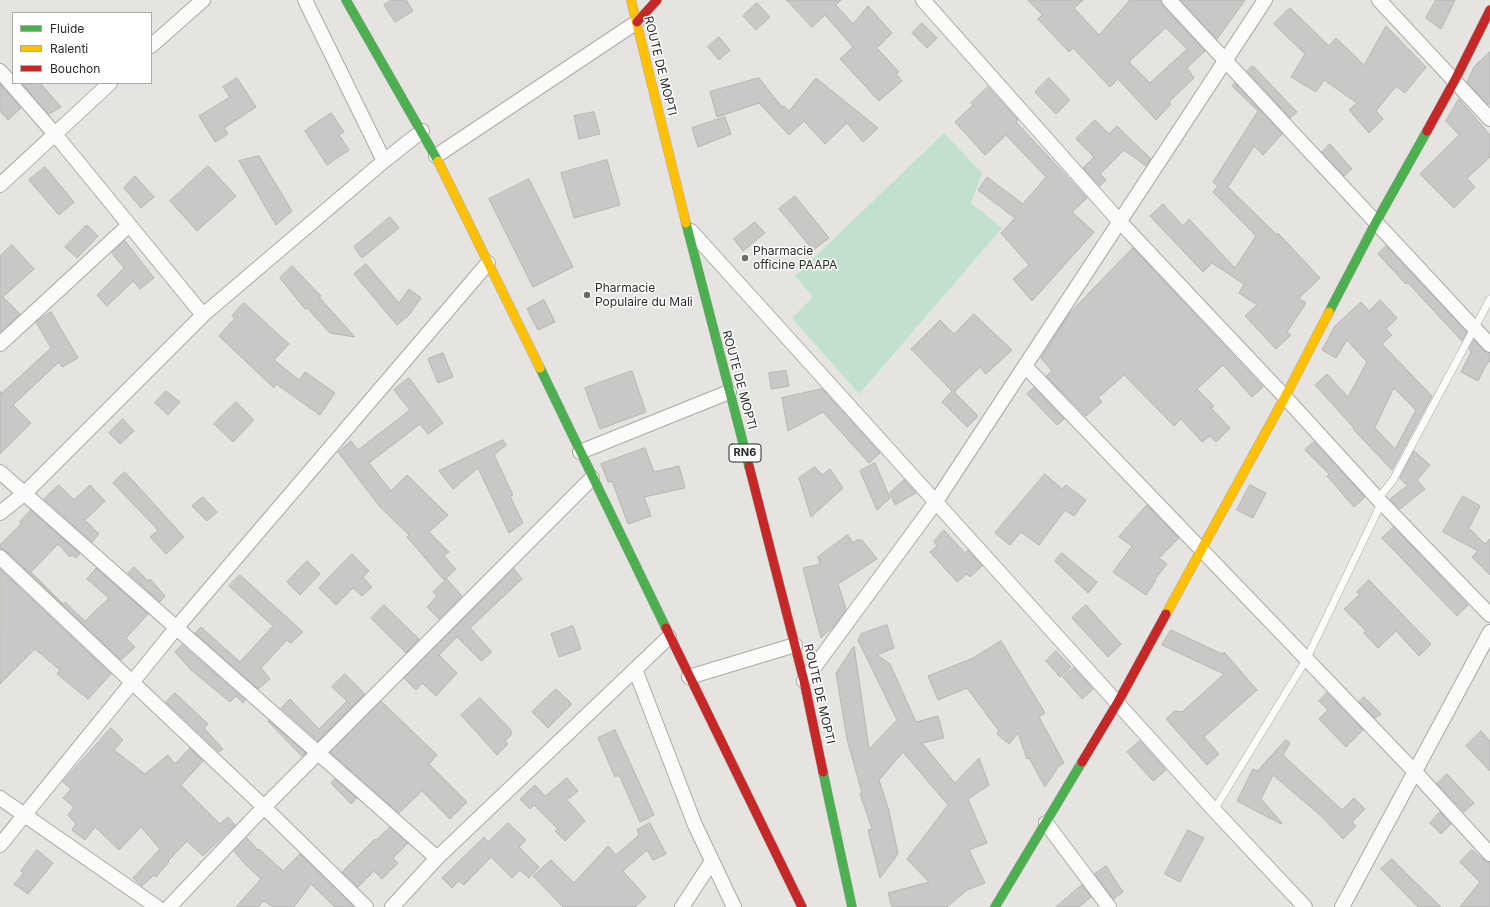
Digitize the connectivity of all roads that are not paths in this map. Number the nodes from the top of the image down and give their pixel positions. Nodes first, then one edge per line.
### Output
1 (203, 0) edge
2 (305, 0) edge
3 (346, 0) edge
4 (631, 0) edge
5 (657, 0) edge
6 (923, 0) edge
7 (1168, 0) edge
8 (1265, 0) edge
9 (1379, 0) edge
10 (1490, 10) edge
11 (637, 22) junction
12 (152, 45) edge
13 (1224, 60) junction
14 (0, 71) edge
15 (1454, 80) junction
16 (109, 84) edge
17 (1490, 119) edge
18 (422, 131) junction
19 (54, 133) junction
20 (436, 156) junction
21 (384, 161) junction
22 (0, 185) edge
23 (1120, 222) junction
24 (1376, 222) junction
25 (129, 225) junction
26 (686, 226) junction
27 (488, 263) junction
28 (1490, 299) edge
29 (203, 315) junction
30 (1474, 328) junction
31 (0, 344) edge
32 (1490, 345) edge
33 (1025, 366) junction
34 (729, 392) junction
35 (1285, 397) junction
36 (580, 452) junction
37 (0, 472) edge
38 (592, 478) junction
39 (25, 493) junction
40 (1378, 499) junction
41 (935, 504) junction
42 (0, 513) edge
43 (1201, 549) junction
44 (0, 557) edge
45 (1490, 615) edge
46 (177, 627) junction
47 (1490, 632) edge
48 (669, 637) junction
49 (795, 644) junction
50 (1306, 660) junction
51 (635, 669) junction
52 (690, 677) junction
53 (804, 681) junction
54 (132, 683) junction
55 (1118, 702) junction
56 (320, 753) junction
57 (1415, 772) junction
58 (0, 798) edge
59 (264, 807) junction
60 (1214, 810) junction
61 (26, 815) junction
62 (1046, 823) junction
63 (0, 845) edge
64 (1490, 854) edge
65 (437, 858) junction
66 (712, 861) junction
67 (399, 905) edge
68 (157, 907) edge
69 (169, 907) edge
70 (366, 907) edge
71 (682, 907) edge
72 (734, 907) edge
73 (802, 907) edge
74 (852, 907) edge
75 (995, 907) edge
76 (1109, 907) edge
77 (1305, 907) edge
78 (1342, 907) edge

1 - 12 street
2 - 21 street
3 - 18 main road
4 - 11 main road, ROUTE DE MOPTI / RN6
5 - 11 main road
6 - 23 street
7 - 13 street
8 - 13 street
9 - 15 street
10 - 15 main road
11 - 20 street
11 - 26 main road, ROUTE DE MOPTI / RN6
13 - 23 street
13 - 24 street
14 - 19 street
15 - 17 street
15 - 24 main road
16 - 19 street
18 - 20 main road
18 - 21 street
19 - 22 street
19 - 25 street
20 - 27 main road
21 - 29 street
23 - 33 street
23 - 35 street
24 - 30 street
24 - 35 main road
25 - 29 street
25 - 31 street
26 - 34 main road, ROUTE DE MOPTI / RN6
26 - 41 street
27 - 36 main road
27 - 46 street
28 - 30 lane
29 - 39 street
30 - 32 street
30 - 40 lane
33 - 41 street
33 - 43 street
34 - 36 street
34 - 49 main road, ROUTE DE MOPTI / RN6
35 - 40 street
35 - 43 main road
36 - 38 main road
37 - 39 street
38 - 48 main road
38 - 56 street
39 - 42 street
39 - 46 street
40 - 45 street
40 - 50 lane
41 - 53 street
41 - 55 street
43 - 50 street
43 - 55 main road
44 - 54 street
46 - 54 street
46 - 56 street
47 - 57 street
48 - 51 street
48 - 52 main road
49 - 52 street
49 - 53 main road, ROUTE DE MOPTI / RN6
50 - 57 street
50 - 60 lane
51 - 65 street
51 - 66 street
52 - 73 main road
53 - 74 main road, ROUTE DE MOPTI / RN6
54 - 59 street
54 - 61 street
55 - 60 street
55 - 62 main road
56 - 59 street
56 - 65 street
57 - 64 street
57 - 78 street
58 - 61 street
59 - 69 street
59 - 70 street
60 - 77 street
61 - 63 street
61 - 68 street
62 - 75 main road
62 - 76 street
65 - 67 street
66 - 71 street
66 - 72 street

